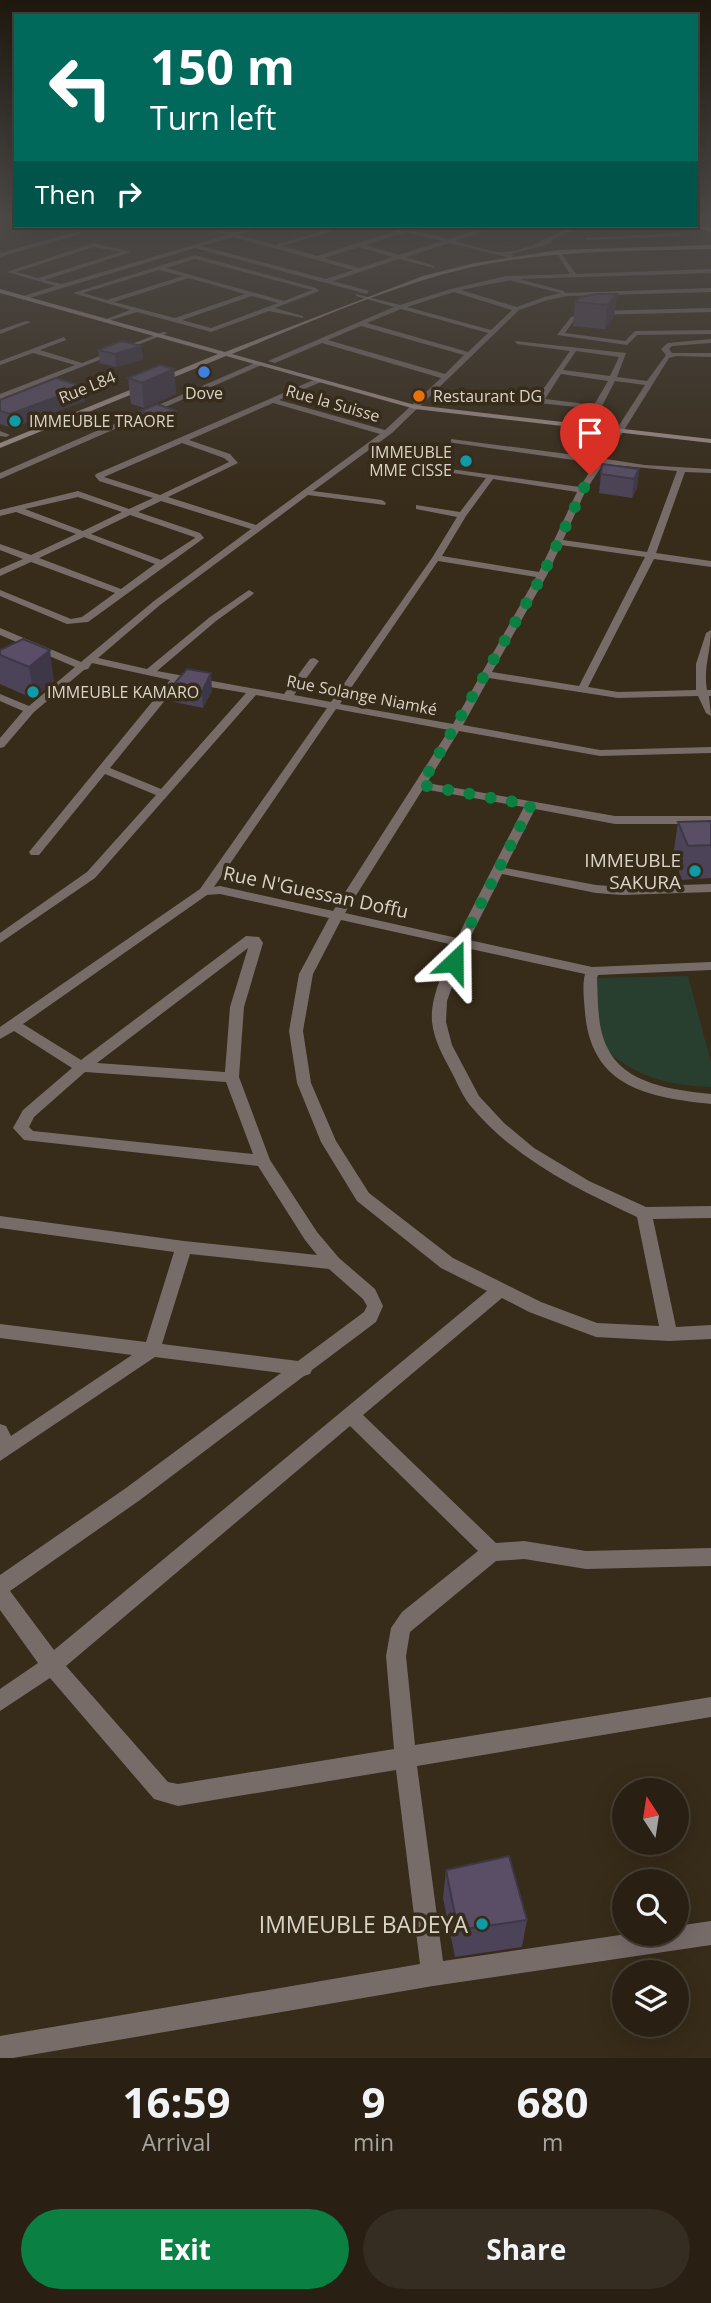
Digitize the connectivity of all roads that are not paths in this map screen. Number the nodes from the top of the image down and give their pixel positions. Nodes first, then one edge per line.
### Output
1 (87, 314) edge
2 (124, 314) edge
3 (149, 314) edge
4 (193, 314) edge
5 (256, 314) edge
6 (290, 314) edge
7 (309, 314) edge
8 (320, 314) edge
9 (384, 314) edge
10 (425, 314) edge
11 (512, 314) edge
12 (589, 314) edge
13 (301, 317) junction
14 (109, 320) junction
15 (173, 321) junction
16 (28, 323) dead end
17 (361, 324) junction
18 (0, 332) edge
19 (711, 332) edge
20 (494, 333) junction
21 (162, 334) junction
22 (64, 339) dead end
23 (320, 340) junction
24 (517, 341) dead end
25 (711, 341) edge
26 (575, 348) junction
27 (34, 351) junction
28 (214, 351) junction
29 (224, 351) junction
30 (233, 351) junction
31 (471, 355) junction
32 (670, 355) junction
33 (711, 355) edge
34 (272, 360) junction
35 (0, 363) edge
36 (260, 364) junction
37 (81, 365) junction
38 (559, 372) junction
39 (447, 376) junction
40 (613, 379) junction
41 (318, 380) junction
42 (649, 383) junction
43 (0, 397) edge
44 (272, 400) junction
45 (418, 404) junction
46 (69, 417) junction
47 (108, 429) junction
48 (619, 429) junction
49 (386, 433) junction
50 (2, 435) edge
51 (711, 435) edge
52 (182, 440) junction
53 (454, 441) dead end
54 (711, 441) edge
55 (0, 446) edge
56 (599, 460) junction
57 (446, 470) dead end
58 (681, 471) junction
59 (711, 471) edge
60 (0, 476) edge
61 (491, 477) junction
62 (582, 490) junction
63 (308, 493) junction
64 (158, 496) junction
65 (382, 503) dead end
66 (419, 508) dead end
67 (16, 509) junction
68 (0, 513) edge
69 (128, 513) junction
70 (462, 514) junction
71 (259, 529) junction
72 (82, 534) junction
73 (558, 542) junction
74 (0, 547) edge
75 (651, 555) junction
76 (30, 558) junction
77 (436, 558) junction
78 (162, 563) junction
79 (711, 564) edge
80 (0, 572) edge
81 (542, 576) junction
82 (121, 592) junction
83 (0, 593) edge
84 (249, 593) dead end
85 (0, 631) edge
86 (710, 640) edge
87 (314, 661) dead end
88 (88, 664) junction
89 (148, 673) junction
90 (485, 674) junction
91 (177, 678) junction
92 (582, 689) junction
93 (255, 691) junction
94 (706, 693) edge
95 (0, 697) edge
96 (287, 697) junction
97 (331, 705) junction
98 (30, 710) junction
99 (711, 713) edge
100 (455, 729) junction
101 (0, 743) edge
102 (711, 750) edge
103 (102, 769) junction
104 (421, 785) junction
105 (164, 794) junction
106 (531, 805) junction
107 (711, 820) edge
108 (35, 852) dead end
109 (499, 870) junction
110 (711, 888) edge
111 (204, 892) junction
112 (337, 915) junction
113 (0, 939) edge
114 (461, 943) junction
115 (711, 966) edge
116 (593, 971) junction
117 (13, 1025) junction
118 (0, 1034) edge
119 (82, 1067) junction
120 (232, 1077) junction
121 (711, 1099) edge
122 (263, 1161) junction
123 (711, 1212) edge
124 (644, 1213) junction
125 (0, 1222) edge
126 (184, 1247) junction
127 (333, 1263) junction
128 (501, 1289) junction
129 (0, 1331) edge
130 (711, 1332) edge
131 (669, 1334) junction
132 (152, 1350) junction
133 (304, 1369) junction
134 (351, 1415) junction
135 (2, 1444) edge
136 (492, 1552) junction
137 (711, 1557) edge
138 (0, 1586) edge
139 (0, 1594) edge
140 (52, 1665) junction
141 (0, 1701) edge
142 (711, 1707) edge
143 (405, 1757) junction
144 (711, 1933) edge
145 (433, 1974) junction
146 (0, 2048) edge

1 - 14 main road
2 - 14 street
3 - 15 street
4 - 15 street
5 - 15 street
6 - 13 street
7 - 13 main road, Rue L84
8 - 30 main road
9 - 17 street
10 - 20 street
11 - 20 street
12 - 19 street
13 - 29 main road, Rue L84
14 - 21 main road
16 - 18 street
17 - 23 street
17 - 31 street
20 - 31 street
21 - 28 main road
21 - 29 main road
21 - 37 street
22 - 27 street
23 - 34 street
23 - 39 street
24 - 26 street
25 - 32 street
26 - 38 street
26 - 40 street
27 - 35 street
27 - 37 street
28 - 29 main road, Rue L84
28 - 50 main road, Rue L84
29 - 30 main road
29 - 36 main road
29 - 46 main road, Rue L84
30 - 34 main road
31 - 39 street
32 - 33 street
32 - 42 street
34 - 45 main road
36 - 41 main road
36 - 47 street
37 - 43 street
38 - 40 street
38 - 40 street
39 - 45 street
40 - 42 street
41 - 44 street
41 - 45 main road
42 - 48 street
44 - 49 street, Rue la Suisse
44 - 52 street
45 - 48 main road
45 - 49 street
46 - 47 street
46 - 55 main road, Rue L84
47 - 60 street
48 - 51 main road
48 - 54 main road
48 - 56 street
49 - 63 street
52 - 64 street
52 - 64 street
53 - 56 street
56 - 58 street
56 - 62 street
57 - 61 street
58 - 59 street
58 - 75 street
61 - 62 street
61 - 70 street
62 - 73 street
63 - 65 street
63 - 71 street
64 - 69 street
64 - 71 street
66 - 70 street
67 - 68 street
67 - 69 street
67 - 72 street
69 - 72 street
69 - 78 street
70 - 77 street
71 - 88 street
72 - 76 street
72 - 78 street
73 - 75 street
73 - 81 street
74 - 76 street
75 - 79 street
75 - 92 street
76 - 80 street
76 - 82 street
77 - 81 street
77 - 97 street
78 - 82 street
81 - 90 street
82 - 83 street
84 - 89 street
85 - 88 street, Rue Solange Niamké
86 - 94 street
87 - 96 street
88 - 89 street, Rue Solange Niamké
88 - 98 street
89 - 91 street, Rue Solange Niamké
90 - 92 street
90 - 100 street
91 - 93 street, Rue Solange Niamké
91 - 103 street
92 - 94 street
93 - 96 street, Rue Solange Niamké
93 - 105 street
94 - 99 street
95 - 98 street
96 - 97 street, Rue Solange Niamké
97 - 100 street, Rue Solange Niamké
97 - 111 street
98 - 101 street
100 - 102 street, Rue Solange Niamké
100 - 104 street
103 - 105 street
103 - 108 street
104 - 106 street
104 - 112 street
105 - 113 street
106 - 107 street
106 - 109 street
109 - 110 street
109 - 114 street
111 - 112 street, Rue N'Guessan Doffu
111 - 117 street
112 - 114 street, Rue N'Guessan Doffu
112 - 128 street
114 - 116 street, Rue N'Guessan Doffu
114 - 124 street
115 - 116 street, Rue N'Guessan Doffu
116 - 121 street
117 - 118 street
117 - 119 street
119 - 120 street
119 - 120 street
119 - 122 street
120 - 122 street
122 - 127 street
123 - 124 street
124 - 131 street
125 - 126 street
126 - 127 street
126 - 132 street
127 - 133 street
128 - 131 street
128 - 134 street
129 - 132 street
130 - 131 street
132 - 133 street
132 - 135 street
133 - 138 street
134 - 136 street
134 - 140 street
136 - 137 street
136 - 143 street
139 - 140 street
140 - 141 street
140 - 143 street
142 - 143 street
143 - 145 street
144 - 145 street
145 - 146 street

